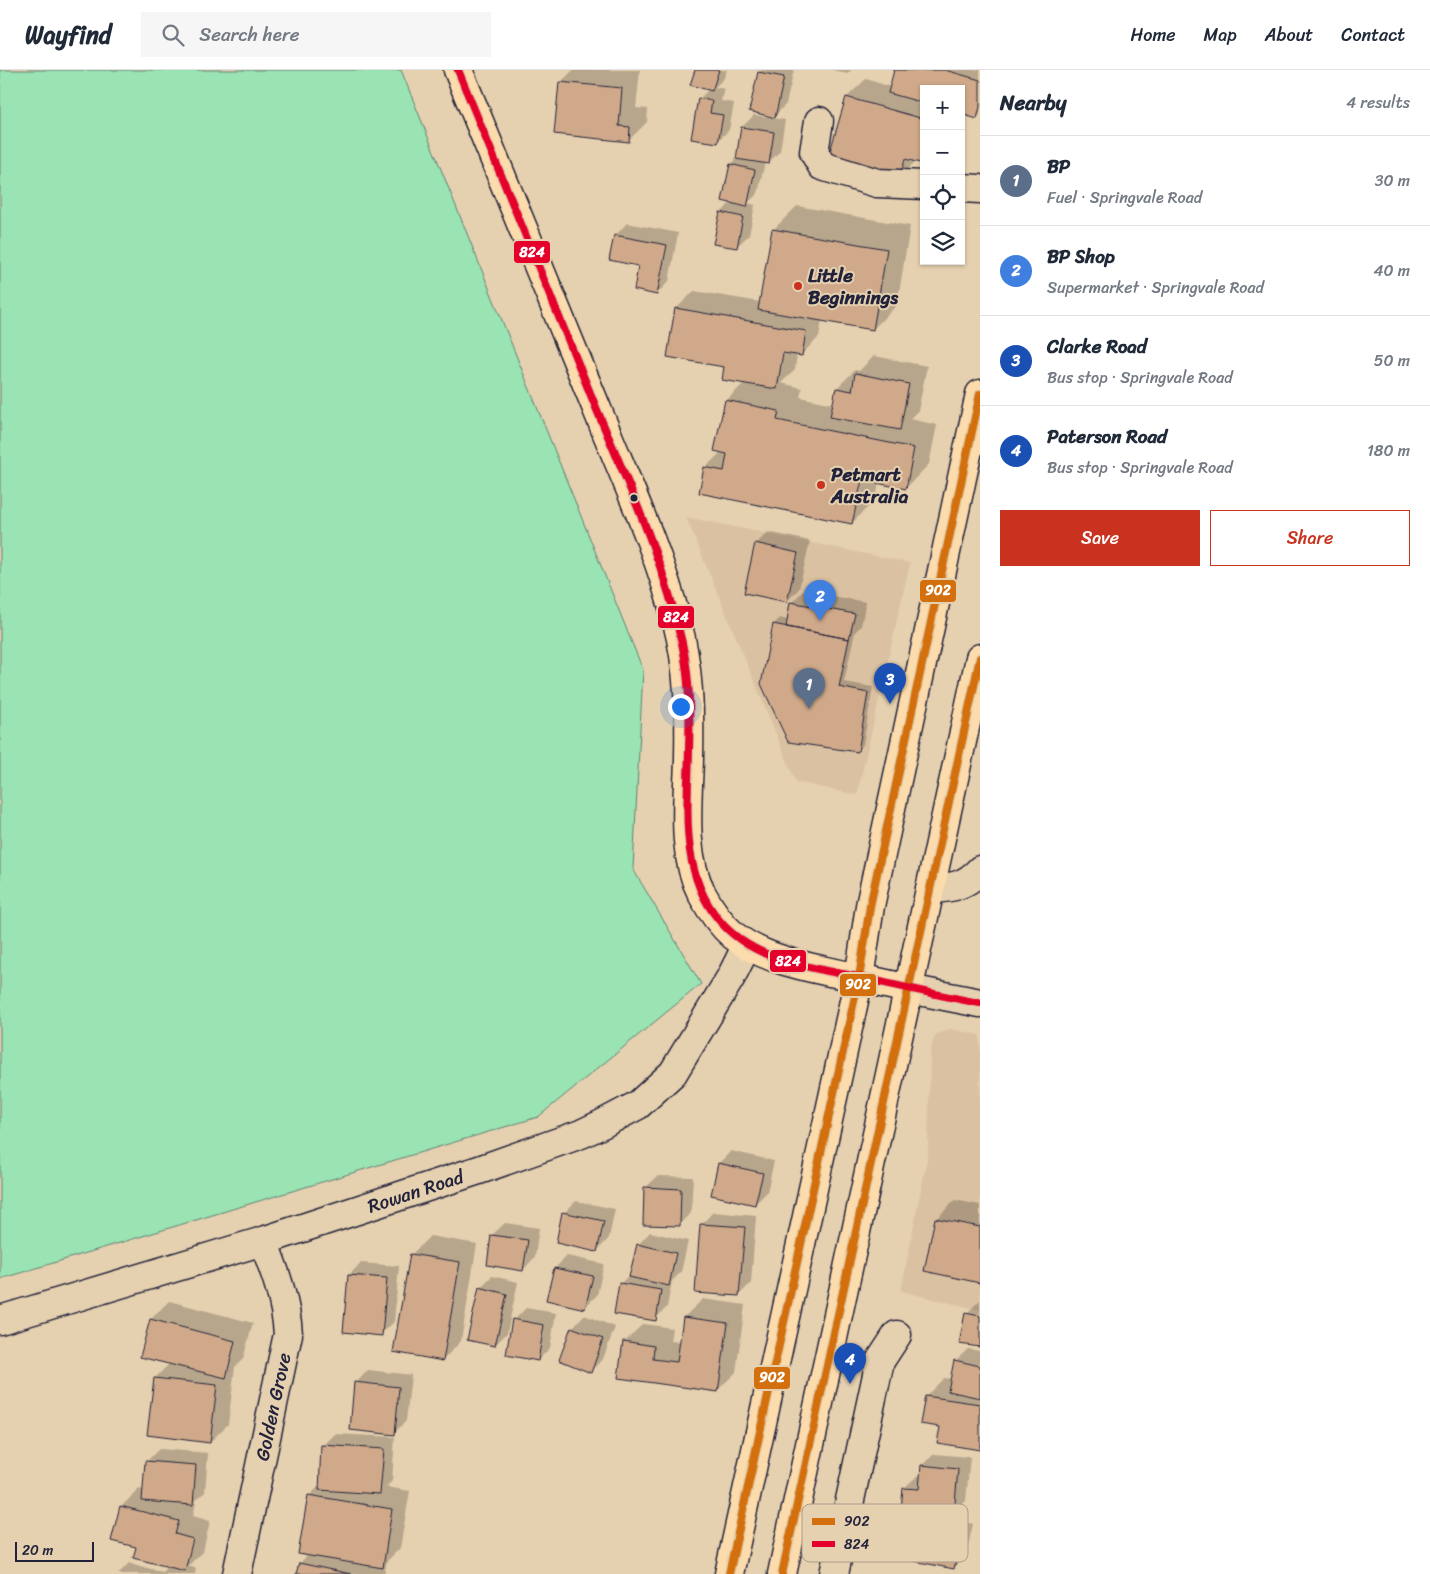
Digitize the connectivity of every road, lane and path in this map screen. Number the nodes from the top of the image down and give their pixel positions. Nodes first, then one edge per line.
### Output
1 (458, 70) edge
2 (819, 121) dead end
3 (920, 185) edge
4 (965, 188) edge
5 (980, 189) edge
6 (980, 394) edge
7 (980, 658) edge
8 (980, 870) edge
9 (930, 890) junction
10 (748, 945) junction
11 (859, 978) junction
12 (908, 989) junction
13 (980, 1003) edge
14 (263, 1241) junction
15 (0, 1320) edge
16 (897, 1335) dead end
17 (849, 1504) edge
18 (237, 1574) edge
19 (729, 1574) edge
20 (782, 1574) edge

1 - 10 main road
2 - 3 street
4 - 5 street
6 - 11 main road
7 - 9 main road
8 - 9 street
9 - 12 main road
10 - 11 main road
10 - 14 street, Rowan Road
11 - 12 main road
11 - 19 main road
12 - 13 street
12 - 20 main road
14 - 15 street, Rowan Road
14 - 18 street, Golden Grove
16 - 17 street

